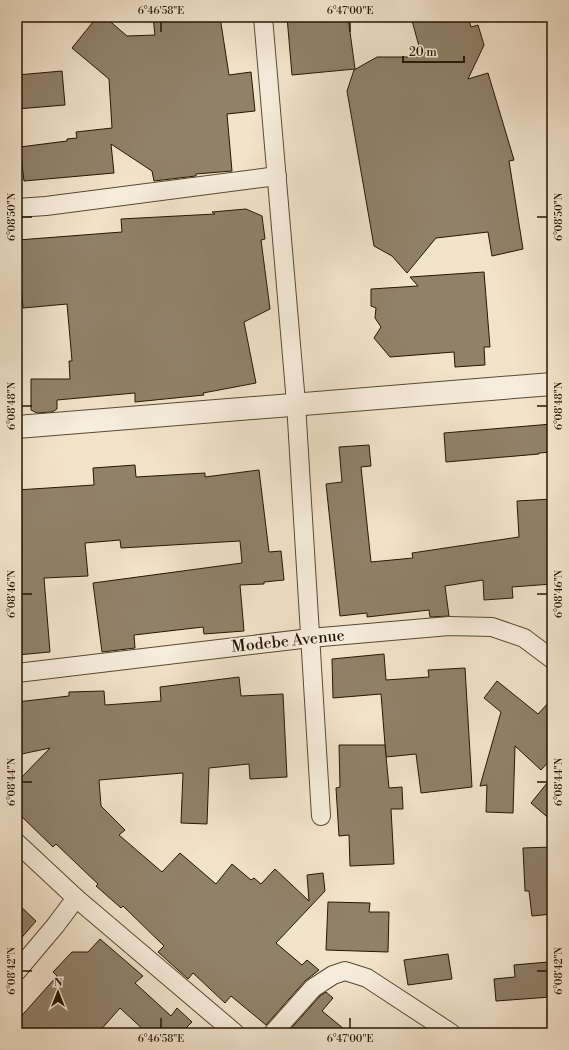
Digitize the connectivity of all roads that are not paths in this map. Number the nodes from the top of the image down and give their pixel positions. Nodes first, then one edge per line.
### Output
1 (263, 17) edge
2 (277, 176) junction
3 (17, 208) edge
4 (552, 384) edge
5 (296, 403) junction
6 (17, 427) edge
7 (310, 638) junction
8 (552, 659) edge
9 (17, 673) edge
10 (321, 816) dead end
11 (17, 843) edge
12 (76, 898) junction
13 (17, 970) edge
14 (235, 1033) edge
15 (273, 1033) edge
16 (451, 1033) edge

1 - 2 street
2 - 3 street
2 - 5 street
4 - 5 street
5 - 6 street
5 - 7 street
7 - 8 street, Modebe Avenue
7 - 9 street, Modebe Avenue
7 - 10 street
11 - 12 street
12 - 13 street
12 - 14 street
15 - 16 street

